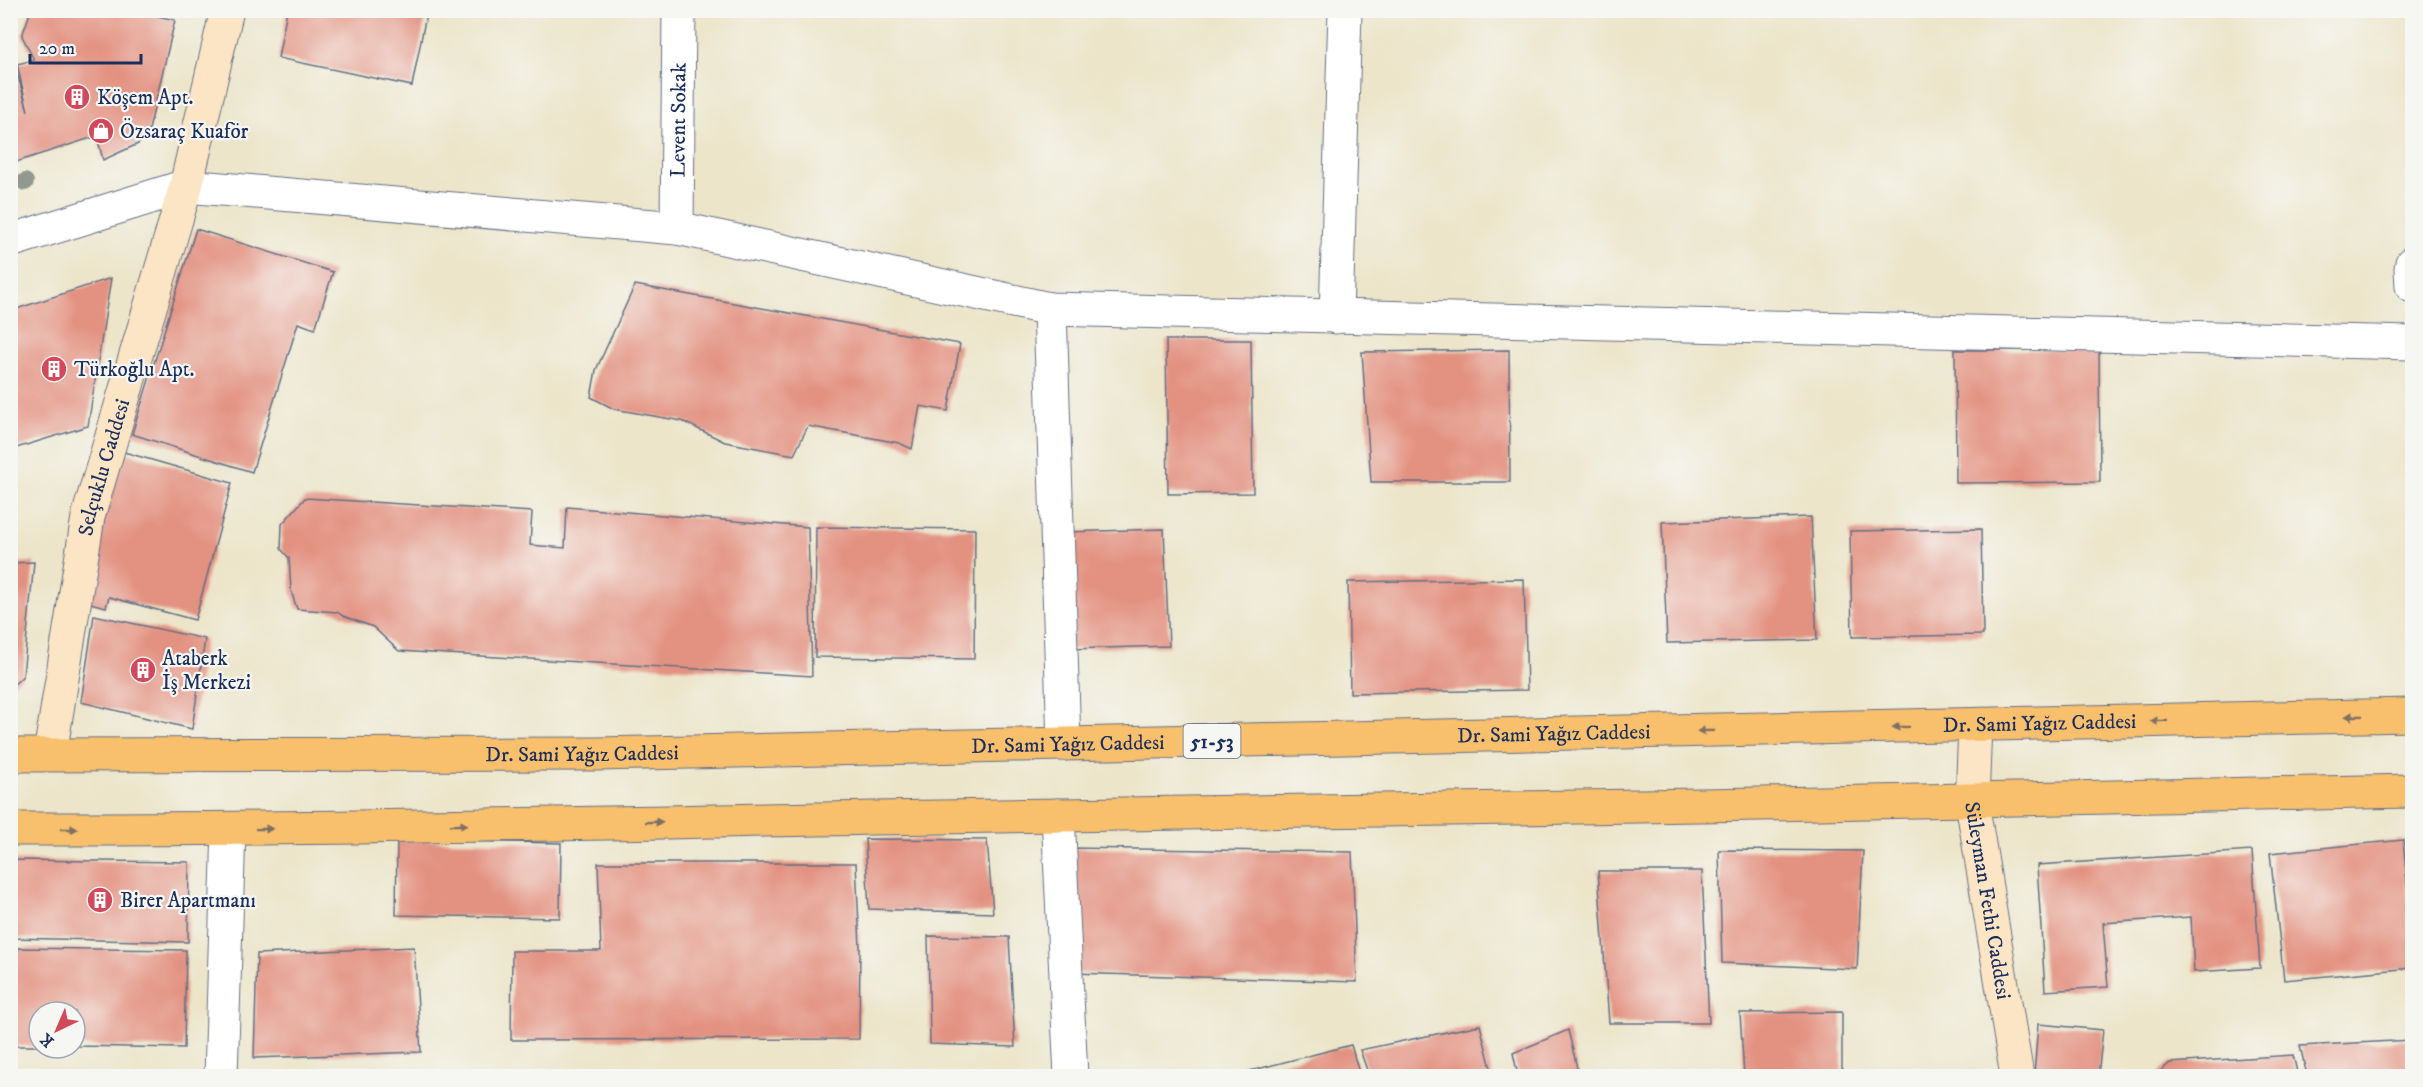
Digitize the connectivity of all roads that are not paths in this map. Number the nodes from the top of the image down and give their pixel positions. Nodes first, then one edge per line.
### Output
1 (227, 10) edge
2 (679, 10) edge
3 (1345, 10) edge
4 (186, 186) junction
5 (677, 228) junction
6 (10, 241) edge
7 (2412, 263) edge
8 (2412, 286) edge
9 (1050, 309) junction
10 (1336, 317) junction
11 (2412, 343) edge
12 (2412, 715) edge
13 (1975, 725) junction
14 (1064, 744) junction
15 (10, 754) edge
16 (50, 754) junction
17 (2412, 791) edge
18 (1972, 802) junction
19 (1058, 815) junction
20 (10, 829) edge
21 (229, 829) junction
22 (221, 1077) edge
23 (1071, 1077) edge
24 (2017, 1077) edge

1 - 4 main road, Selçuklu Caddesi
2 - 5 street, Levent Sokak
3 - 10 street
4 - 5 street
4 - 6 street
4 - 16 main road, Selçuklu Caddesi
5 - 9 street
7 - 8 street
9 - 10 street
9 - 14 street
10 - 11 street
12 -> 13 main road, Dr. Sami Yağız Caddesi / 51-53
13 -> 14 main road, Dr. Sami Yağız Caddesi / 51-53
13 - 18 main road, Süleyman Fethi Caddesi
14 - 16 main road, Dr. Sami Yağız Caddesi / 51-53
15 - 16 main road, Dr. Sami Yağız Caddesi / 51-53
17 - 18 main road
18 - 19 main road
18 - 24 main road, Süleyman Fethi Caddesi
21 -> 19 main road
19 - 23 street
20 -> 21 main road
21 - 22 street

